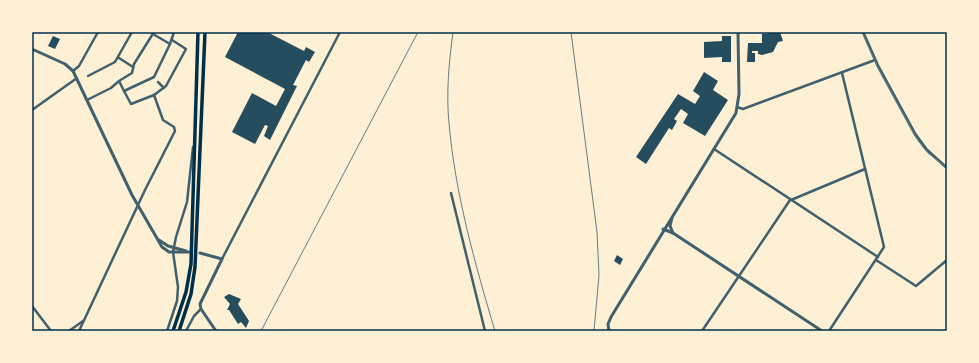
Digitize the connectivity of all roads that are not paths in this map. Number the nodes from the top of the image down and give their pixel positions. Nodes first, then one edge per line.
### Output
1 (98, 32) edge
2 (127, 32) edge
3 (174, 32) edge
4 (198, 32) edge
5 (205, 32) edge
6 (340, 32) edge
7 (738, 32) edge
8 (863, 32) edge
9 (132, 33) edge
10 (153, 33) edge
11 (172, 40) junction
12 (170, 44) junction
13 (32, 49) edge
14 (119, 58) junction
15 (875, 60) junction
16 (133, 67) junction
17 (73, 71) junction
18 (842, 73) junction
19 (88, 76) dead end
20 (77, 78) junction
21 (156, 79) junction
22 (119, 81) junction
23 (164, 88) junction
24 (124, 91) junction
25 (154, 94) junction
26 (87, 100) junction
27 (737, 107) junction
28 (32, 110) edge
29 (195, 140) junction
30 (714, 149) junction
31 (947, 168) edge
32 (865, 169) junction
33 (452, 193) dead end
34 (790, 200) junction
35 (138, 206) junction
36 (673, 215) junction
37 (663, 229) junction
38 (673, 233) junction
39 (159, 240) junction
40 (174, 247) junction
41 (173, 252) junction
42 (198, 253) junction
43 (877, 258) junction
44 (222, 259) junction
45 (947, 260) edge
46 (739, 276) junction
47 (32, 306) edge
48 (201, 310) junction
49 (84, 321) junction
50 (51, 331) edge
51 (69, 331) edge
52 (79, 331) edge
53 (167, 331) edge
54 (173, 331) edge
55 (179, 331) edge
56 (186, 331) edge
57 (216, 331) edge
58 (485, 331) edge
59 (609, 331) edge
60 (702, 331) edge
61 (822, 331) edge
62 (829, 331) edge

1 - 17 street
2 - 9 street
3 - 11 street
4 - 29 main road
5 - 42 main road
6 - 44 street
7 - 27 street
8 - 15 street
9 - 14 street
10 - 12 street
10 - 16 street
11 - 12 street
11 - 23 street
12 - 21 street
13 - 17 street
14 - 16 street
14 - 19 street
15 - 18 street
15 - 31 street
16 - 22 street
17 - 20 street
18 - 27 street
18 - 32 street
20 - 26 street
20 - 28 street
21 - 23 street
21 - 24 street
22 - 24 street
22 - 26 street
23 - 25 street
24 - 25 street
25 - 35 street
26 - 35 street
27 - 30 street
29 - 40 street
29 - 54 main road
30 - 34 street
30 - 36 street
32 - 34 street
32 - 43 street
33 - 58 street
34 - 43 street
34 - 46 street
35 - 39 street
35 - 49 street
36 - 37 street
36 - 38 street
37 - 38 street
37 - 59 street
38 - 46 street
39 - 40 street
39 - 41 street
40 - 41 street
40 - 41 street
41 - 53 street
42 - 44 street
42 - 55 main road
43 - 45 street
43 - 62 street
44 - 48 street
46 - 60 street
46 - 61 street
47 - 50 street
48 - 56 street
48 - 57 street
49 - 51 street
49 - 52 street

